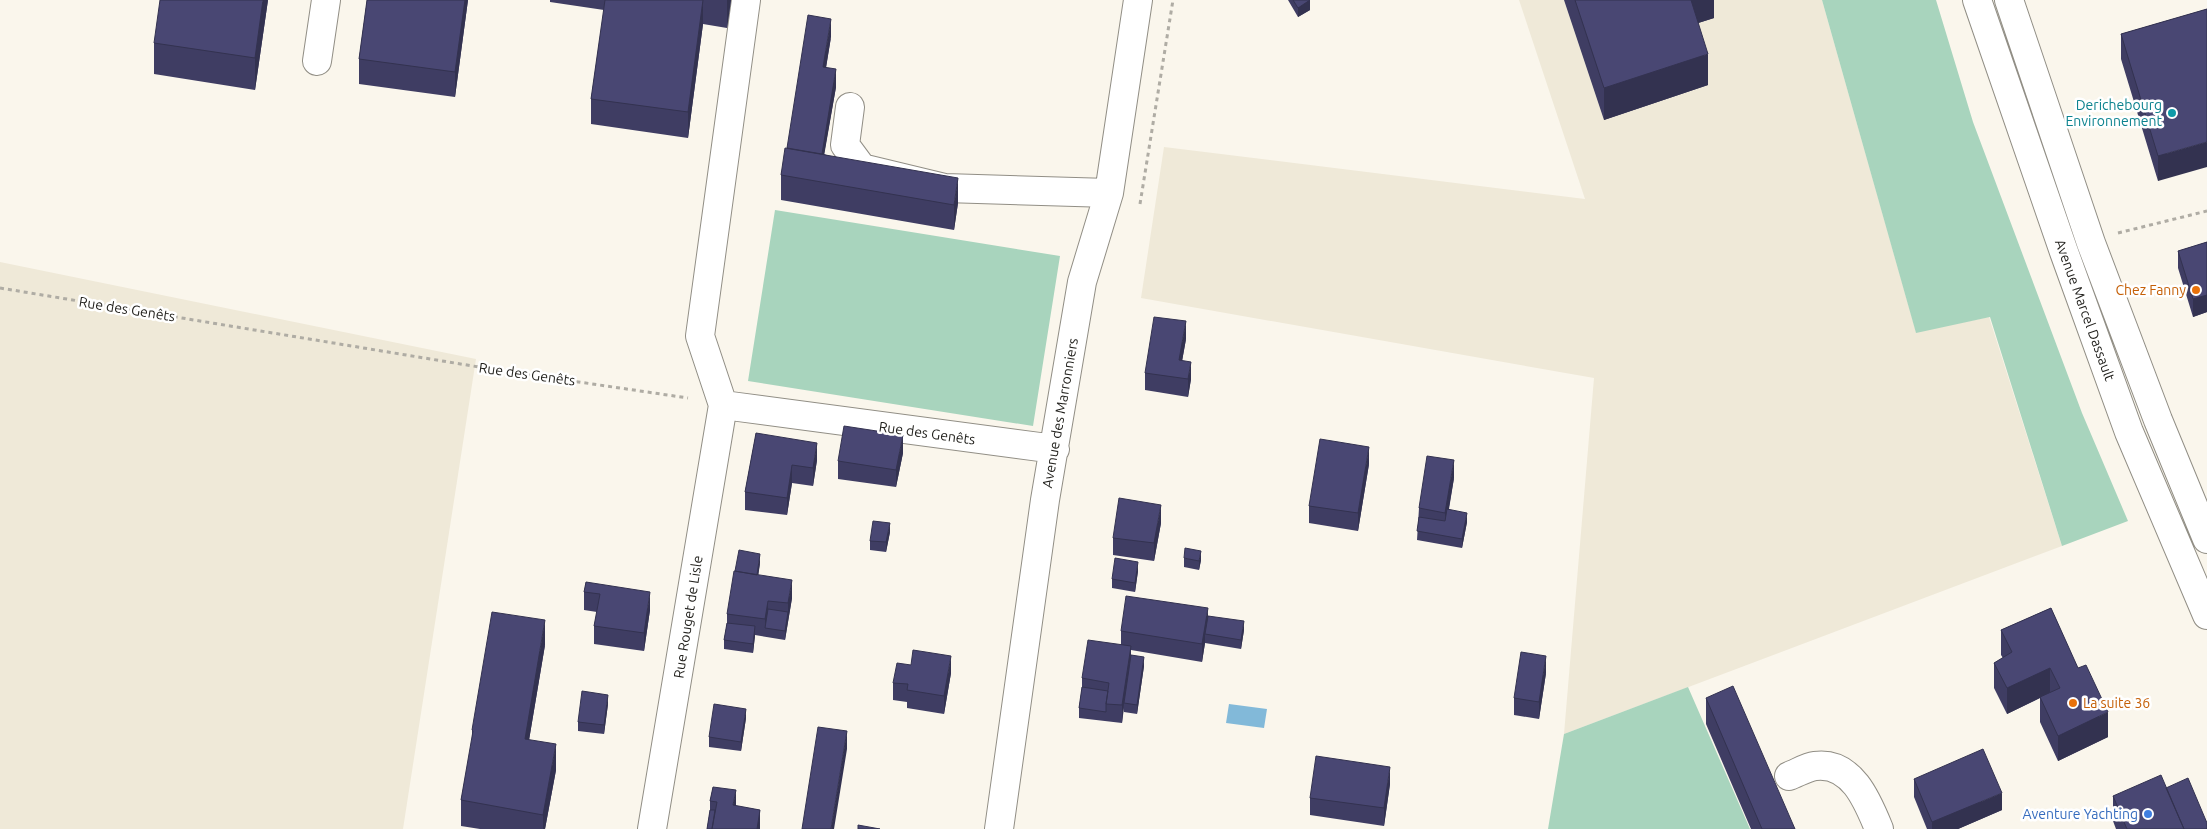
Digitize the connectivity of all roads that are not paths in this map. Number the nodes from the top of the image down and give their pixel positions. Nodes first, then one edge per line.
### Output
1 (326, 0) edge
2 (746, 0) edge
3 (1138, 0) edge
4 (1977, 0) edge
5 (2009, 0) edge
6 (316, 61) dead end
7 (850, 107) dead end
8 (1108, 193) junction
9 (723, 405) junction
10 (1055, 449) junction
11 (2207, 539) edge
12 (2207, 615) edge
13 (1789, 776) dead end
14 (652, 829) edge
15 (999, 829) edge
16 (1879, 829) edge

1 - 6 street
2 - 9 street
3 - 8 street, Avenue des Marronniers
4 - 12 street, Avenue Marcel Dassault
5 - 11 street, Avenue Marcel Dassault
7 - 8 street
8 - 10 street, Avenue des Marronniers
9 - 10 street, Rue des Genêts
9 - 14 street, Rue Rouget de Lisle
10 - 15 street, Avenue des Marronniers
13 - 16 street

